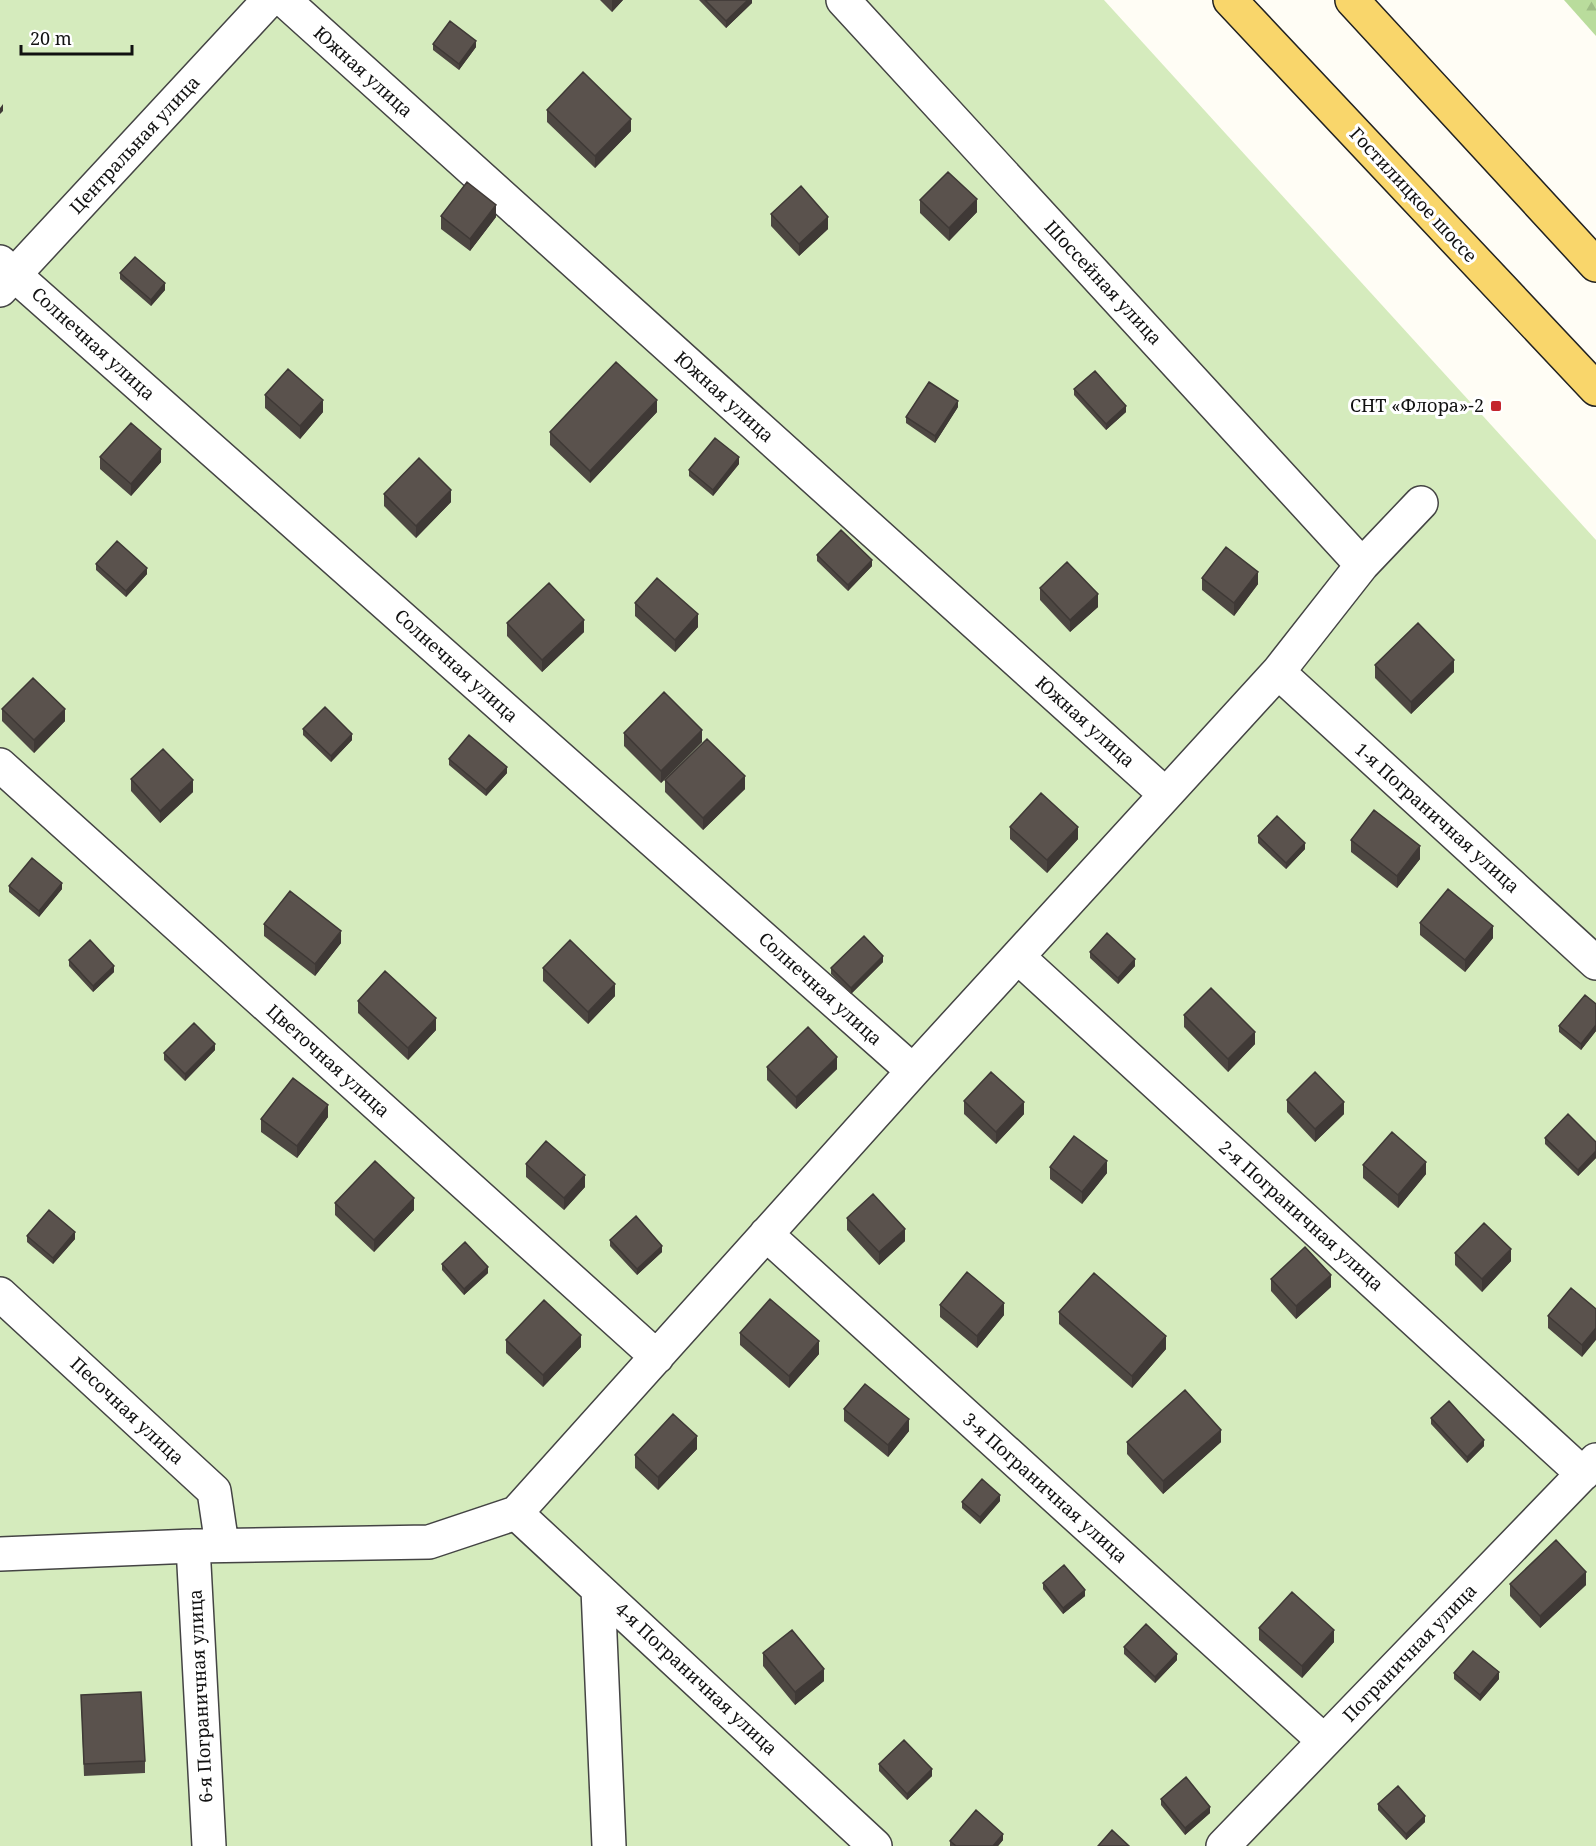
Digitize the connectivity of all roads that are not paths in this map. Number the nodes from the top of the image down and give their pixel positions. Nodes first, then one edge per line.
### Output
1 (268, 0) edge
2 (284, 0) edge
3 (843, 0) edge
4 (1230, 0) edge
5 (1352, 0) edge
6 (1596, 265) edge
7 (5, 276) edge
8 (1596, 389) edge
9 (1421, 503) dead end
10 (1362, 565) junction
11 (1278, 672) junction
12 (0, 765) edge
13 (1165, 794) junction
14 (1018, 957) junction
15 (1596, 963) edge
16 (913, 1071) junction
17 (766, 1234) junction
18 (0, 1294) edge
19 (657, 1357) junction
20 (1590, 1467) edge
21 (516, 1513) junction
22 (207, 1546) junction
23 (0, 1554) edge
24 (598, 1589) junction
25 (1324, 1741) junction
26 (209, 1846) edge
27 (609, 1846) edge
28 (875, 1846) edge
29 (1223, 1846) edge

1 - 7 lane, Центральная улица
2 - 13 lane, Южная улица
3 - 10 lane, Шоссейная улица
4 - 8 main road, Гостилицкое шоссе
5 - 6 main road
7 - 16 lane, Солнечная улица
9 - 10 lane
10 - 11 lane
11 - 13 lane
11 - 15 lane, 1-я Пограничная улица
12 - 19 lane, Цветочная улица
13 - 14 lane
14 - 16 lane
14 - 20 lane, 2-я Пограничная улица
16 - 17 lane
17 - 19 lane
17 - 25 lane, 3-я Пограничная улица
18 - 22 lane, Песочная улица
19 - 21 lane
20 - 25 lane, Пограничная улица
21 - 22 lane
21 - 24 lane, 4-я Пограничная улица
22 - 23 lane
22 - 26 lane, 6-я Пограничная улица
24 - 27 lane
24 - 28 lane, 4-я Пограничная улица
25 - 29 lane, Пограничная улица

